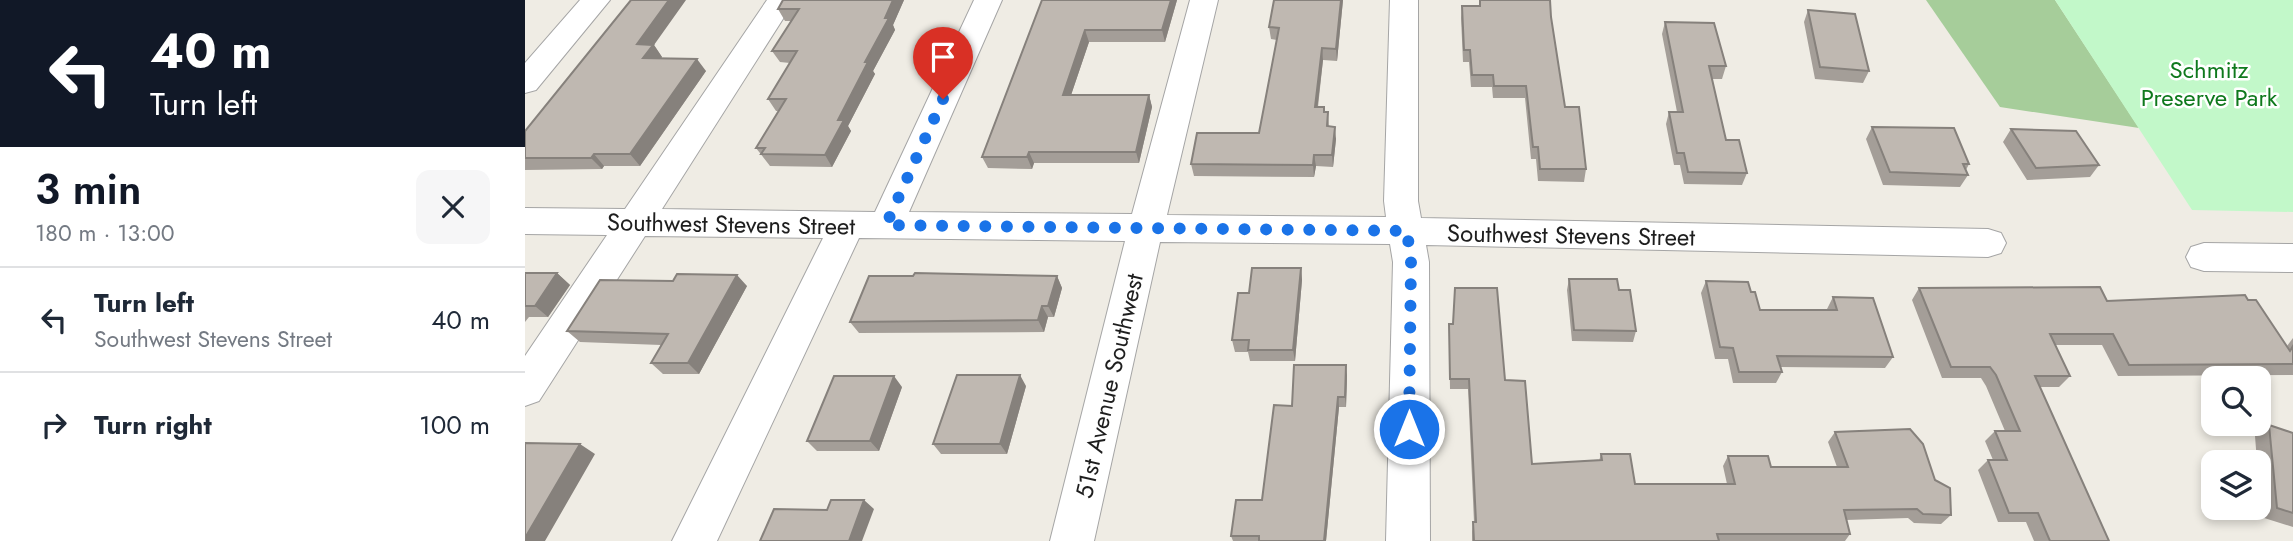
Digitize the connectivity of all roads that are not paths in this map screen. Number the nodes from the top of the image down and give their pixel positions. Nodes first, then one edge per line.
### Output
1 (596, 0) edge
2 (781, 0) edge
3 (988, 0) edge
4 (1204, 0) edge
5 (1404, 0) edge
6 (525, 83) edge
7 (525, 221) edge
8 (632, 223) junction
9 (847, 225) junction
10 (886, 225) junction
11 (1145, 230) junction
12 (1407, 231) junction
13 (1987, 243) dead end
14 (2204, 257) dead end
15 (2293, 258) edge
16 (525, 389) edge
17 (694, 541) edge
18 (1072, 541) edge
19 (1408, 541) edge

1 - 6 street
2 - 8 street
3 - 10 street
4 - 11 street, 51st Avenue Southwest
5 - 12 street
7 - 8 street, Southwest Stevens Street
8 - 9 street, Southwest Stevens Street
8 - 16 street
9 - 10 street, Southwest Stevens Street
9 - 17 street
10 - 11 street, Southwest Stevens Street
11 - 12 street, Southwest Stevens Street
11 - 18 street, 51st Avenue Southwest
12 - 13 street, Southwest Stevens Street
12 - 19 street
14 - 15 street

